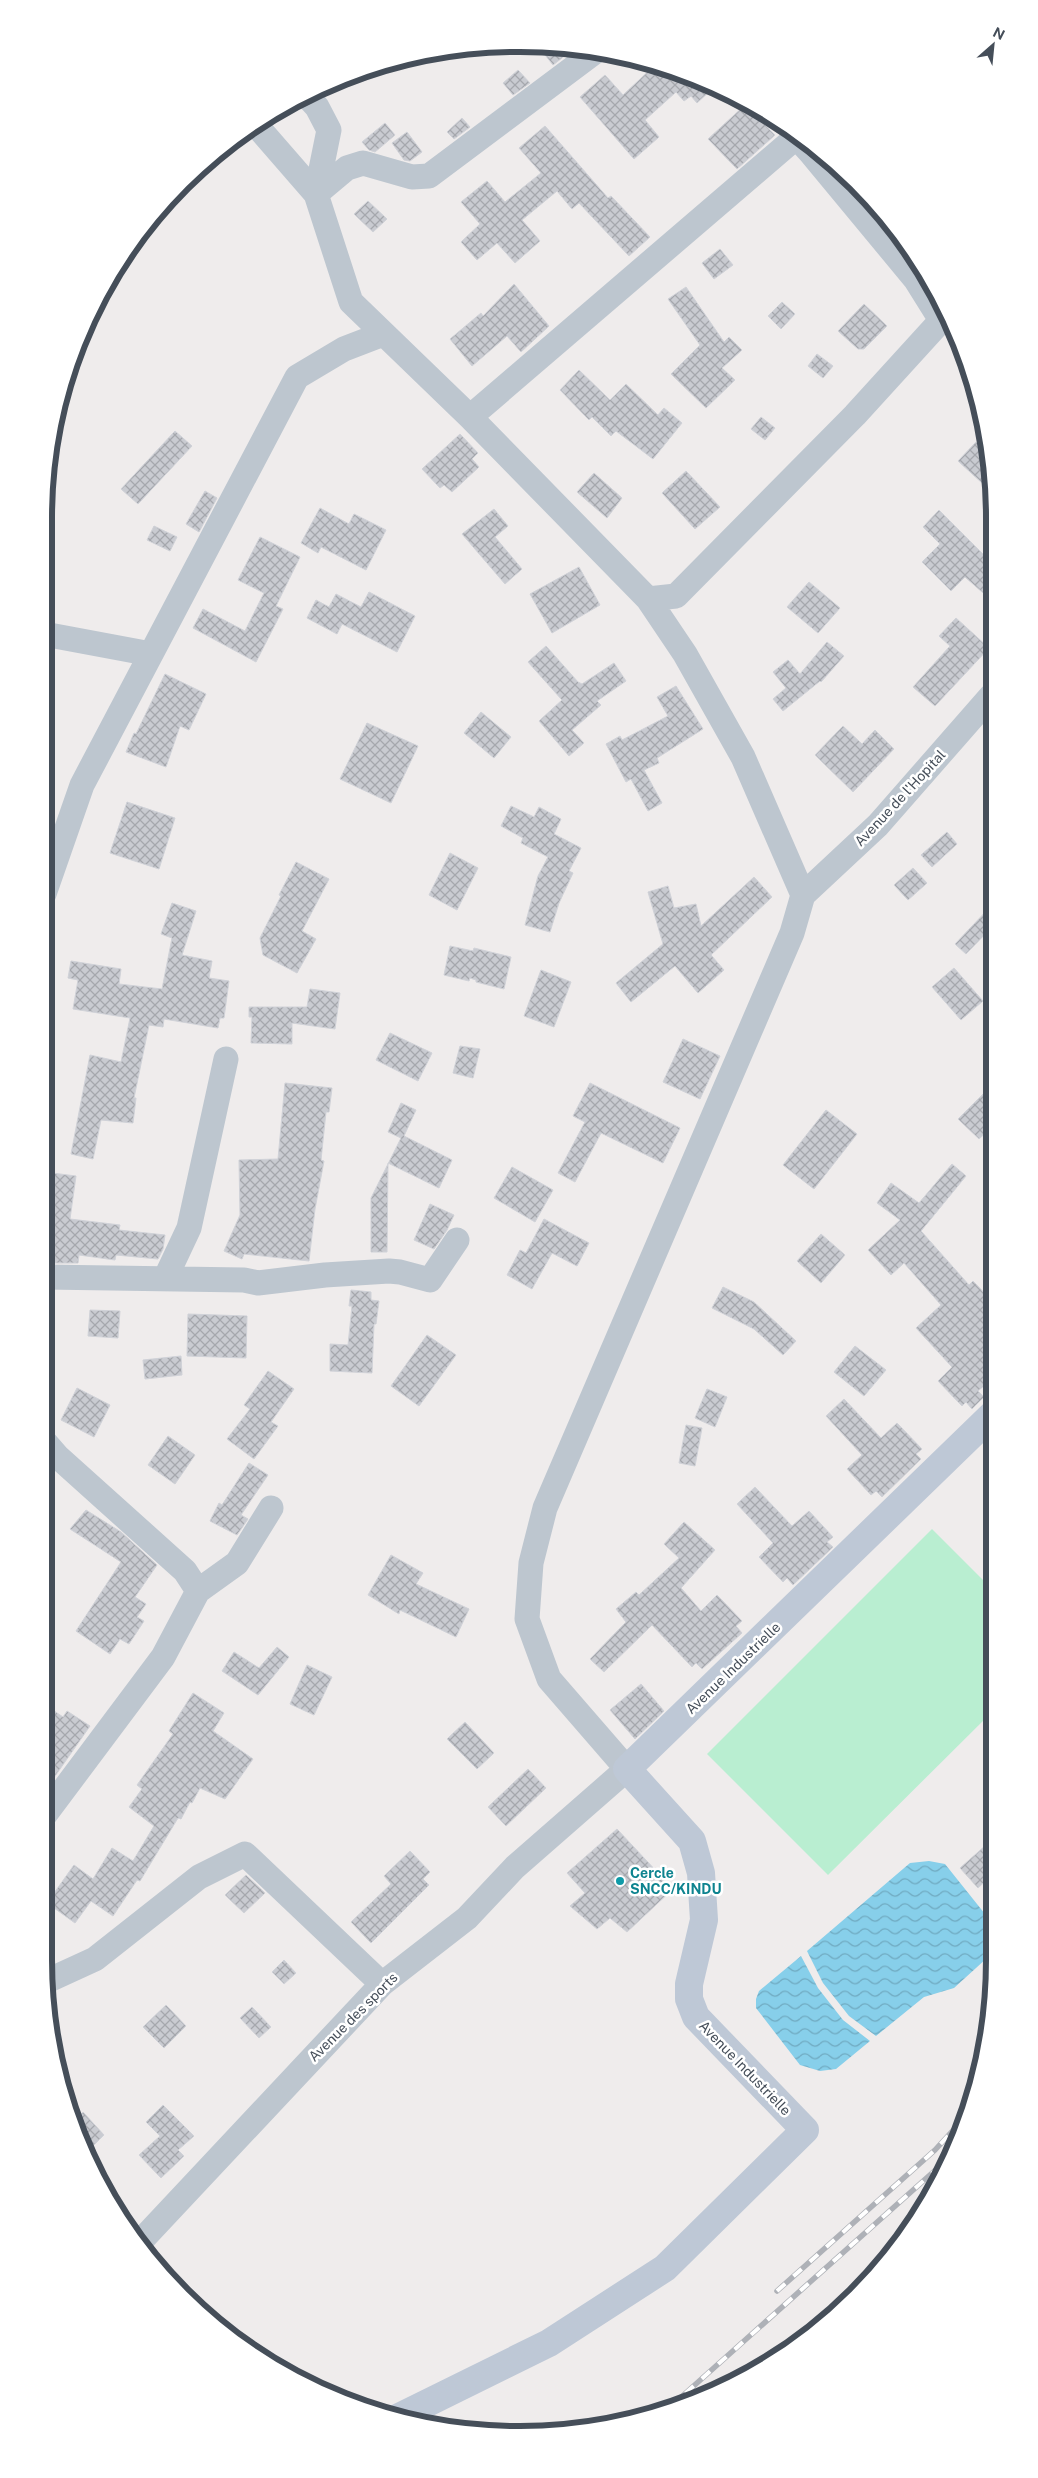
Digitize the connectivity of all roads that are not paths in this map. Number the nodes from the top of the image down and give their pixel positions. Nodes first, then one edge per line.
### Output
1 (588, 57) edge
2 (312, 102) edge
3 (260, 131) edge
4 (792, 141) edge
5 (816, 159) edge
6 (316, 194) junction
7 (930, 299) edge
8 (941, 321) edge
9 (384, 334) junction
10 (470, 417) junction
11 (648, 599) junction
12 (52, 635) edge
13 (151, 654) junction
14 (986, 702) edge
15 (52, 871) edge
16 (803, 895) junction
17 (226, 1059) dead end
18 (457, 1240) dead end
19 (52, 1278) edge
20 (165, 1279) junction
21 (986, 1421) edge
22 (52, 1450) edge
23 (271, 1508) dead end
24 (198, 1591) junction
25 (627, 1769) junction
26 (52, 1805) edge
27 (53, 1978) edge
28 (382, 1984) junction
29 (145, 2237) edge
30 (408, 2412) edge

1 - 6 street
2 - 6 street
3 - 6 street
4 - 10 street
5 - 7 street
6 - 9 street
8 - 11 street
9 - 10 street
9 - 13 street
10 - 11 street
11 - 16 street
12 - 13 street
13 - 15 street
14 - 16 street, Avenue de l'Hopital
16 - 25 street
17 - 20 street
18 - 20 street
19 - 20 street
21 - 25 street, Avenue Industrielle
22 - 24 street
23 - 24 street
24 - 26 street
25 - 28 street, Avenue des sports
25 - 30 street, Avenue Industrielle
27 - 28 street
28 - 29 street, Avenue des sports

